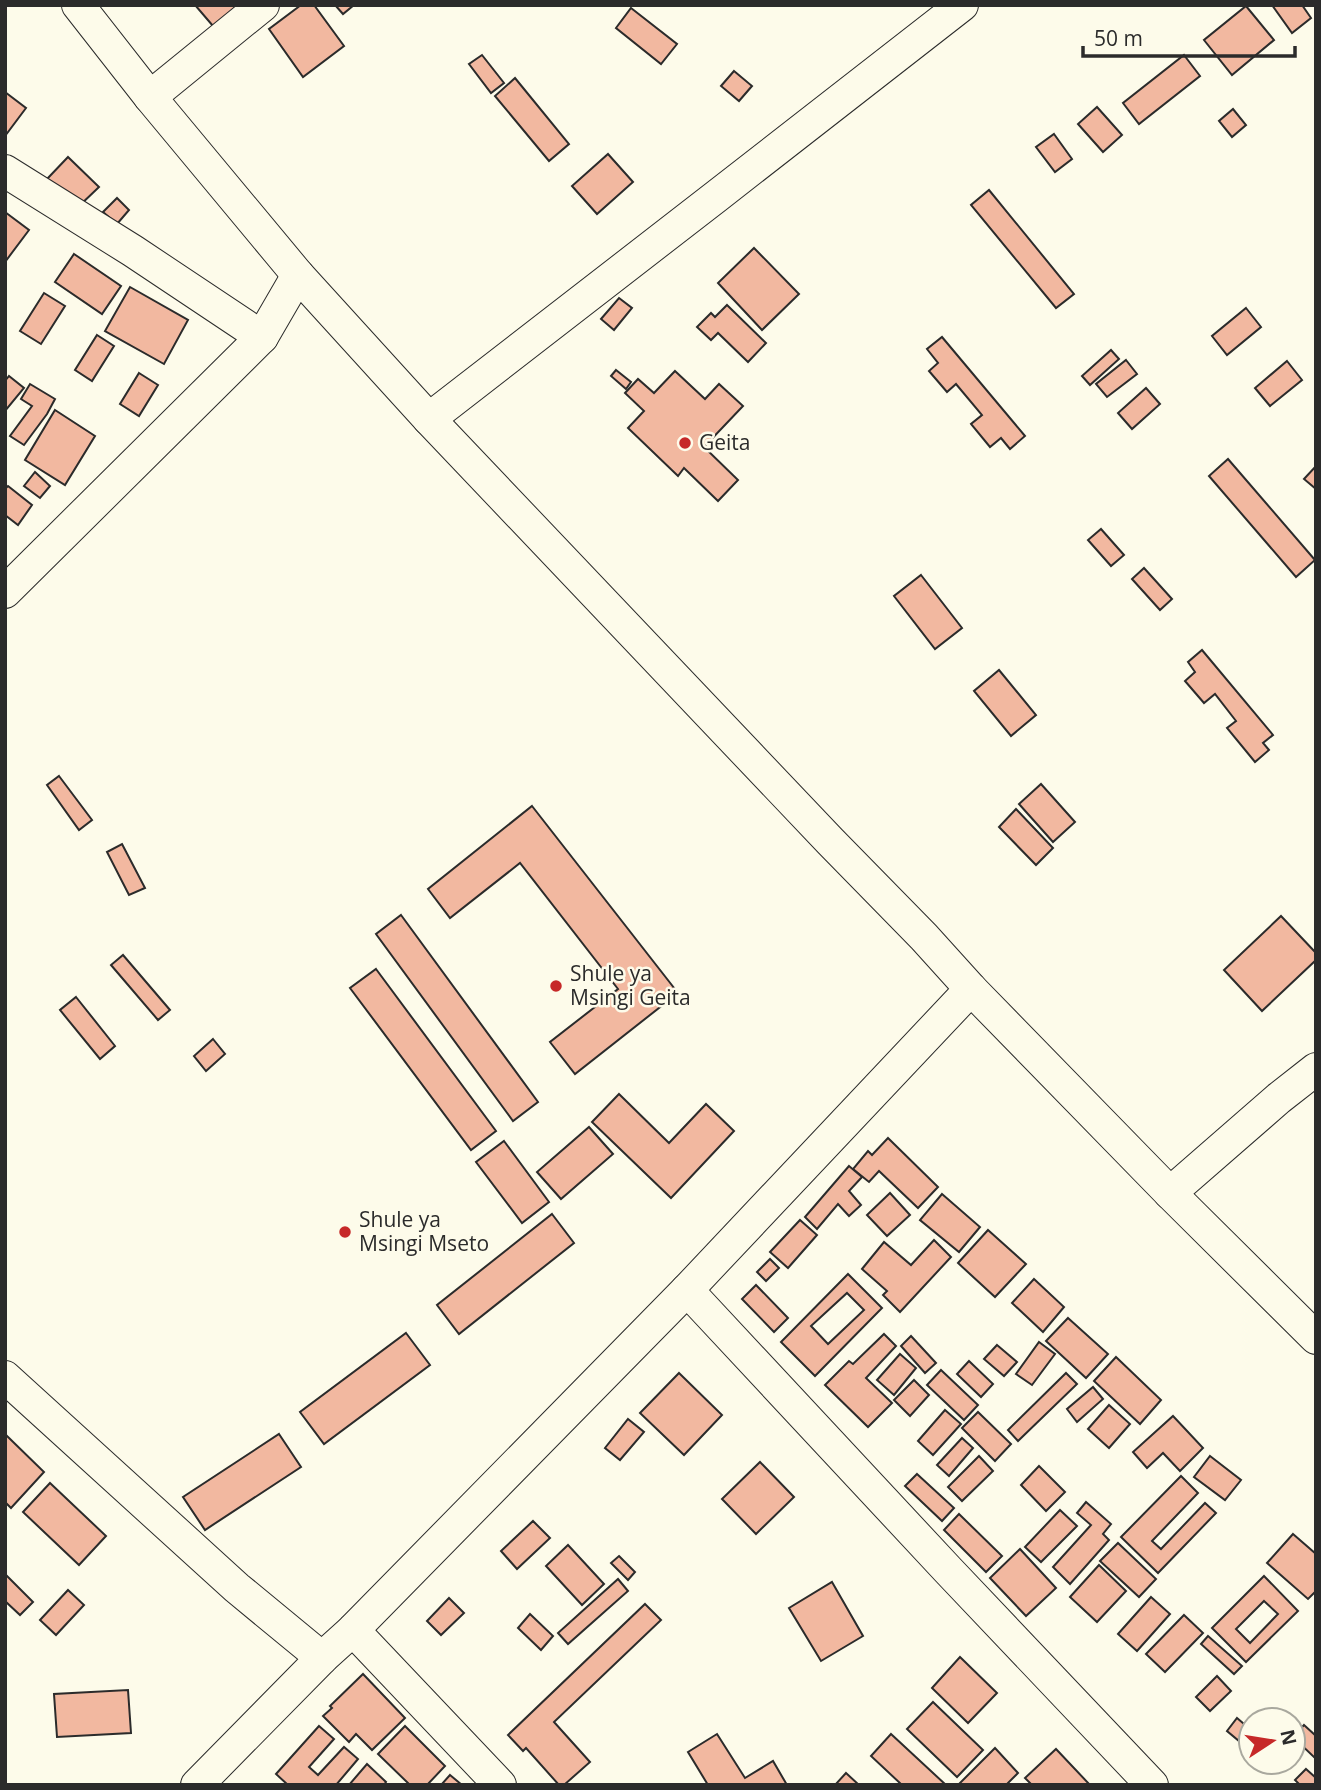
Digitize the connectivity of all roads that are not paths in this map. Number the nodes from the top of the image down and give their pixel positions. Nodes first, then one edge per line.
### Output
1 (78, 5) edge
2 (263, 5) edge
3 (962, 5) edge
4 (150, 97) junction
5 (5, 171) edge
6 (299, 275) junction
7 (262, 337) junction
8 (429, 419) junction
9 (10, 578) edge
10 (971, 989) junction
11 (1316, 1069) edge
12 (1170, 1193) junction
13 (687, 1290) junction
14 (1316, 1338) edge
15 (5, 1377) edge
16 (353, 1630) junction
17 (322, 1658) junction
18 (197, 1785) edge
19 (500, 1785) edge
20 (1152, 1785) edge

1 - 4 street
2 - 4 street
3 - 8 street
4 - 6 street
5 - 7 street
6 - 7 street
6 - 8 street
7 - 9 street
8 - 10 street
10 - 12 street
10 - 13 street
11 - 12 street
12 - 14 street
13 - 16 street
13 - 20 street
15 - 17 street
16 - 17 street
16 - 19 street
17 - 18 street

